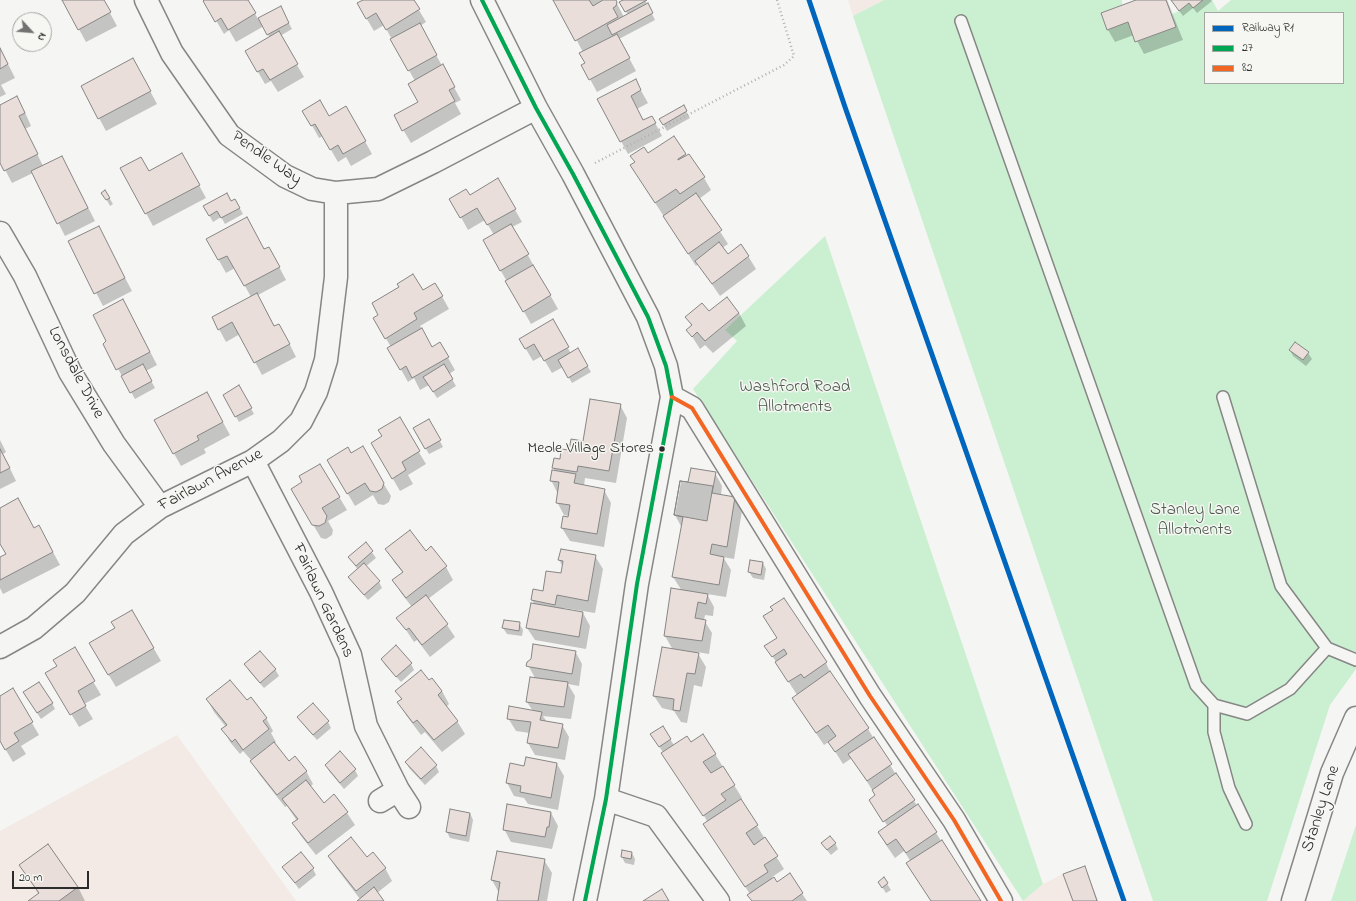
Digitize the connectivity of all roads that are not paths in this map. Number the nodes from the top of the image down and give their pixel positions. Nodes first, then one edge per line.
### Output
1 (146, 0) edge
2 (482, 0) edge
3 (960, 21) dead end
4 (536, 108) junction
5 (336, 193) junction
6 (0, 233) edge
7 (672, 397) junction
8 (1223, 397) dead end
9 (253, 461) junction
10 (160, 507) junction
11 (0, 647) edge
12 (1328, 648) junction
13 (1356, 660) edge
14 (1214, 705) junction
15 (1356, 718) edge
16 (606, 799) junction
17 (396, 800) dead end
18 (1246, 824) dead end
19 (586, 901) edge
20 (718, 901) edge
21 (1001, 901) edge
22 (1293, 901) edge

1 - 5 street, Pendle Way
2 - 4 street
3 - 14 lane
4 - 5 street, Pendle Way
4 - 7 street
5 - 9 street, Fairlawn Avenue
6 - 10 street, Lonsdale Drive
7 - 16 street
7 - 21 street
8 - 12 lane
9 - 10 street, Fairlawn Avenue
9 - 17 street, Fairlawn Gardens
10 - 11 street, Fairlawn Avenue
12 - 13 lane
12 - 14 lane
14 - 18 lane
15 - 22 street, Stanley Lane
16 - 19 street
16 - 20 street

